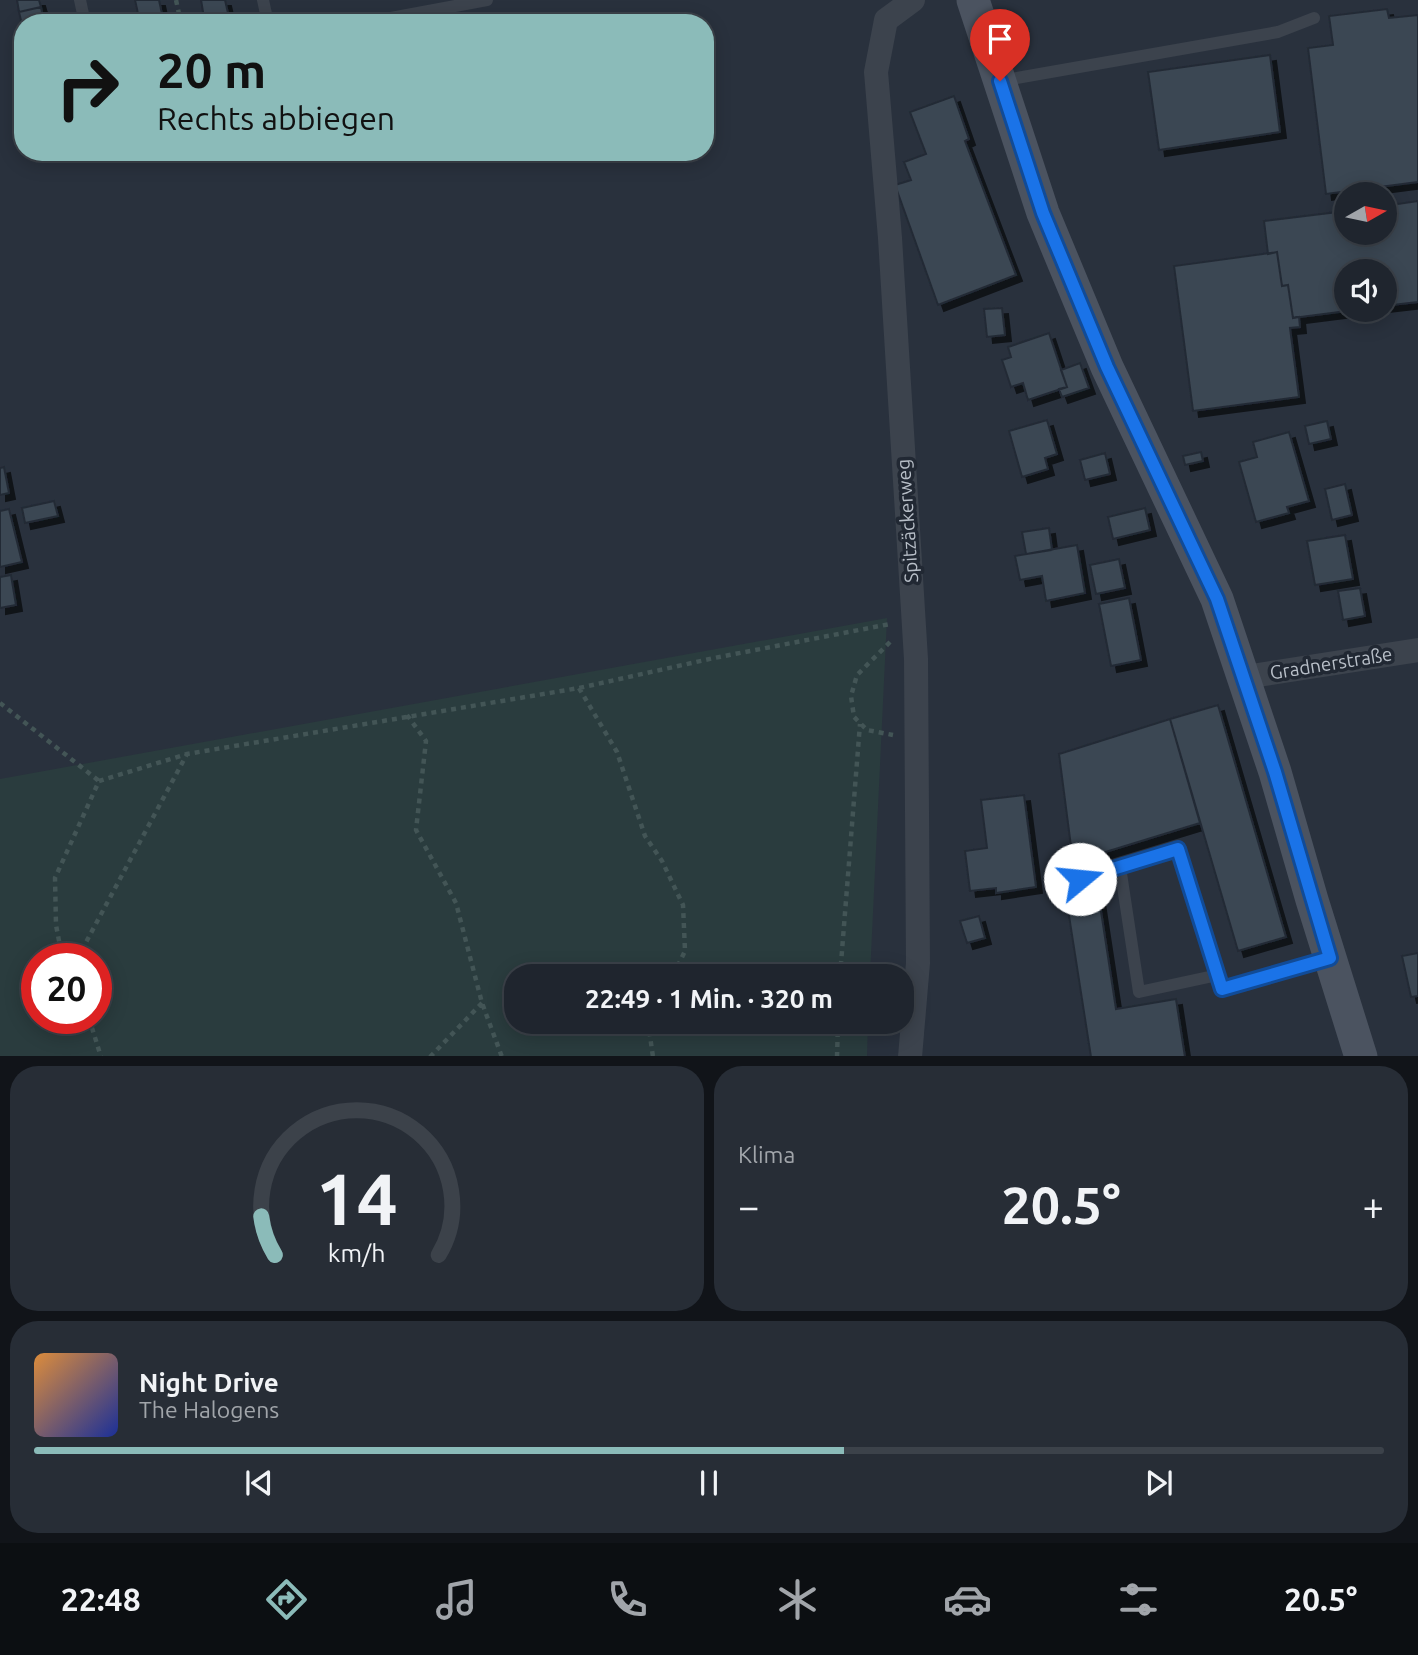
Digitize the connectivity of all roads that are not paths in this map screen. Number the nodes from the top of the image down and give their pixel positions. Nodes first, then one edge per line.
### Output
1 (487, 0) edge
2 (973, 0) edge
3 (909, 1) edge
4 (447, 3) edge
5 (401, 14) edge
6 (1314, 18) dead end
7 (1000, 81) junction
8 (1418, 650) edge
9 (1245, 677) junction
10 (1120, 867) junction
11 (1080, 879) dead end
12 (1330, 958) junction
13 (1217, 975) junction
14 (910, 1056) edge
15 (1361, 1056) edge

1 - 4 lane
2 - 7 main road, Gradnerstraße
3 - 14 street, Spitzäckerweg
4 - 5 lane
6 - 7 lane
7 - 9 main road, Gradnerstraße
8 - 9 street, Gradnerstraße
9 - 12 main road, Gradnerstraße
10 - 11 lane
10 - 13 lane
10 - 13 lane
12 - 13 lane
12 - 15 main road, Gradnerstraße

